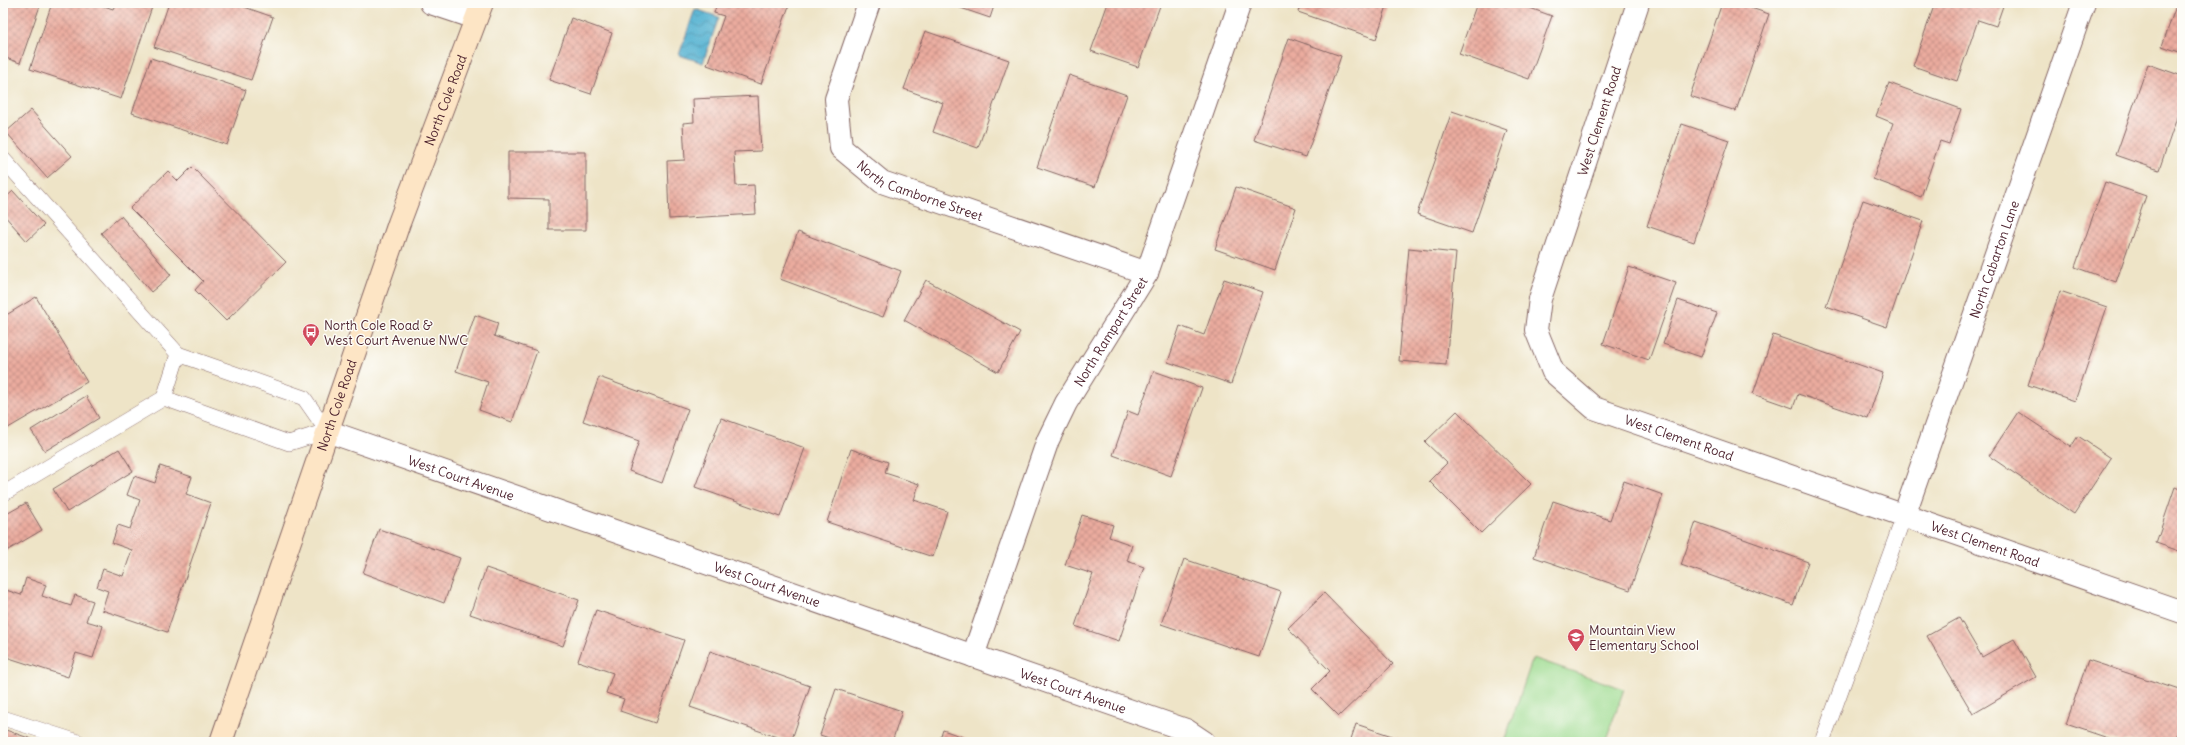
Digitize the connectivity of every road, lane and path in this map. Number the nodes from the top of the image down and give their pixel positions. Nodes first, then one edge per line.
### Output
1 (431, 3) edge
2 (869, 3) edge
3 (1240, 3) edge
4 (1638, 3) edge
5 (2084, 3) edge
6 (479, 11) edge
7 (3, 159) edge
8 (1147, 273) junction
9 (178, 354) junction
10 (164, 398) junction
11 (327, 431) junction
12 (3, 494) edge
13 (1904, 516) junction
14 (2182, 612) edge
15 (974, 656) junction
16 (3, 718) edge
17 (78, 742) edge
18 (221, 742) edge
19 (1204, 742) edge
20 (1822, 742) edge

1 - 6 street
2 - 8 street, North Camborne Street
3 - 8 street, North Rampart Street
4 - 13 street, West Clement Road
5 - 13 street, North Cabarton Lane
6 - 11 main road, North Cole Road
7 - 9 lane
8 - 15 street, North Rampart Street
9 - 10 lane
9 - 11 lane
10 - 11 lane
10 - 12 lane
11 - 15 street, West Court Avenue
11 - 18 main road, North Cole Road
13 - 14 street, West Clement Road
13 - 20 lane
15 - 19 street, West Court Avenue
16 - 17 lane

